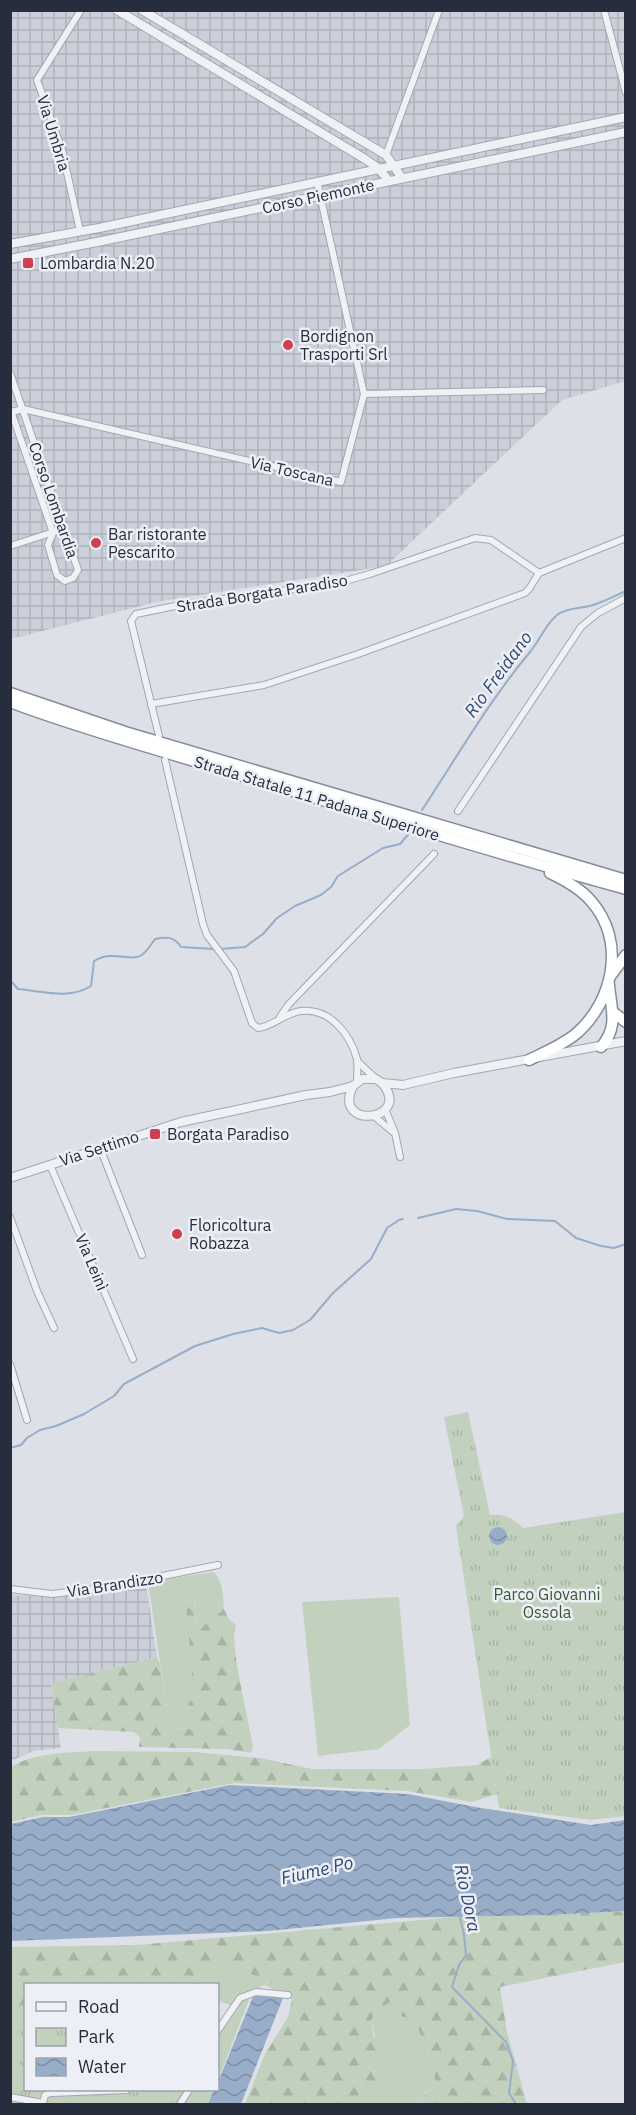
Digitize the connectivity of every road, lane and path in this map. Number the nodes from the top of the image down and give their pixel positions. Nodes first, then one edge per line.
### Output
1 (81, 10) edge
2 (117, 10) edge
3 (142, 10) edge
4 (439, 10) edge
5 (604, 10) edge
6 (152, 17) junction
7 (146, 28) junction
8 (214, 54) junction
9 (208, 65) junction
10 (626, 93) edge
11 (310, 110) junction
12 (626, 117) edge
13 (304, 123) junction
14 (556, 131) junction
15 (626, 132) edge
16 (560, 145) junction
17 (386, 155) junction
18 (394, 164) junction
19 (378, 168) junction
20 (402, 178) junction
21 (317, 181) junction
22 (389, 181) junction
23 (320, 195) junction
24 (145, 218) junction
25 (99, 228) junction
26 (80, 231) junction
27 (149, 232) junction
28 (102, 241) junction
29 (10, 244) edge
30 (10, 259) edge
31 (10, 373) edge
32 (12, 382) edge
33 (543, 390) dead end
34 (364, 394) junction
35 (23, 409) junction
36 (11, 410) edge
37 (63, 529) junction
38 (53, 532) junction
39 (626, 538) edge
40 (10, 546) edge
41 (539, 573) junction
42 (626, 598) edge
43 (10, 693) edge
44 (10, 702) edge
45 (151, 704) junction
46 (159, 736) dead end
47 (165, 760) dead end
48 (458, 811) dead end
49 (434, 854) dead end
50 (522, 860) junction
51 (626, 880) edge
52 (626, 889) edge
53 (626, 955) edge
54 (610, 980) junction
55 (292, 1000) junction
56 (298, 1012) junction
57 (614, 1013) junction
58 (280, 1017) junction
59 (626, 1022) edge
60 (626, 1041) edge
61 (601, 1047) junction
62 (529, 1060) junction
63 (357, 1061) junction
64 (379, 1081) junction
65 (355, 1084) junction
66 (403, 1085) junction
67 (330, 1092) junction
68 (350, 1099) junction
69 (389, 1100) junction
70 (385, 1109) junction
71 (375, 1117) junction
72 (395, 1134) junction
73 (100, 1148) junction
74 (400, 1157) dead end
75 (50, 1165) junction
76 (10, 1178) edge
77 (10, 1217) edge
78 (142, 1255) dead end
79 (54, 1329) dead end
80 (133, 1359) dead end
81 (10, 1364) edge
82 (27, 1420) dead end
83 (218, 1565) dead end
84 (10, 1589) edge
85 (288, 1995) dead end
86 (219, 2029) edge
87 (101, 2091) edge
88 (188, 2091) edge
89 (10, 2097) edge
90 (180, 2104) edge

1 - 26 street, Via Umbria
2 - 7 street
3 - 6 street
4 - 17 street
5 - 10 street
6 - 7 street
6 - 8 street
7 - 9 street
8 - 9 street
8 - 11 street
9 - 13 street
11 - 13 street
11 - 17 street
12 - 14 street, Corso Piemonte
13 - 19 street
14 - 16 street
14 - 18 street, Corso Piemonte
15 - 16 street, Corso Piemonte
16 - 20 street, Corso Piemonte
17 - 18 street
18 - 19 street, Corso Piemonte
18 - 20 street
19 - 21 street, Corso Piemonte
19 - 22 street
20 - 22 street, Corso Piemonte
21 - 23 street, Via Toscana
21 - 24 street, Corso Piemonte
22 - 23 street, Corso Piemonte
23 - 27 street, Corso Piemonte
23 - 34 street, Via Toscana
24 - 25 street, Corso Piemonte
24 - 27 street
25 - 26 street, Corso Piemonte
25 - 28 street
26 - 29 street, Corso Piemonte
27 - 28 street, Corso Piemonte
28 - 30 street, Corso Piemonte
31 - 32 street, Corso Lombardia
32 - 35 street, Corso Lombardia
33 - 34 street
34 - 35 street, Via Toscana
35 - 36 street, Via Toscana
35 - 37 street, Corso Lombardia
36 - 38 street, Corso Lombardia
37 - 38 street
37 - 38 street, Corso Lombardia
38 - 40 street
39 - 41 street
41 - 45 street
41 - 45 street, Strada Borgata Paradiso
42 - 48 street
43 - 51 highway, Strada Statale 11 Padana Superiore
44 - 50 highway, Strada Statale 11 Padana Superiore
45 - 46 street, Strada Borgata Paradiso
47 - 58 street
49 - 55 street
50 - 52 highway, Strada Statale 11 Padana Superiore
50 - 54 highway
53 - 54 highway
54 - 57 highway
54 - 62 highway
55 - 56 street
55 - 58 street
56 - 58 street
56 - 63 street
57 - 59 highway
57 - 61 highway
60 - 61 street
61 - 62 street
62 - 66 street
63 - 64 street
63 - 65 street
64 - 65 street
64 - 66 street
64 - 69 street
65 - 67 street, Via Settimo
65 - 68 street
66 - 69 street
67 - 68 street
67 - 73 street, Via Settimo
68 - 71 street
69 - 70 street
70 - 71 street
70 - 72 street
71 - 72 street
72 - 74 street
73 - 75 street, Via Settimo
73 - 78 street
75 - 76 street, Via Settimo
75 - 80 street, Via Leinì
77 - 79 street
81 - 82 street
83 - 84 street, Via Brandizzo
85 - 86 street
87 - 89 street
88 - 90 street

